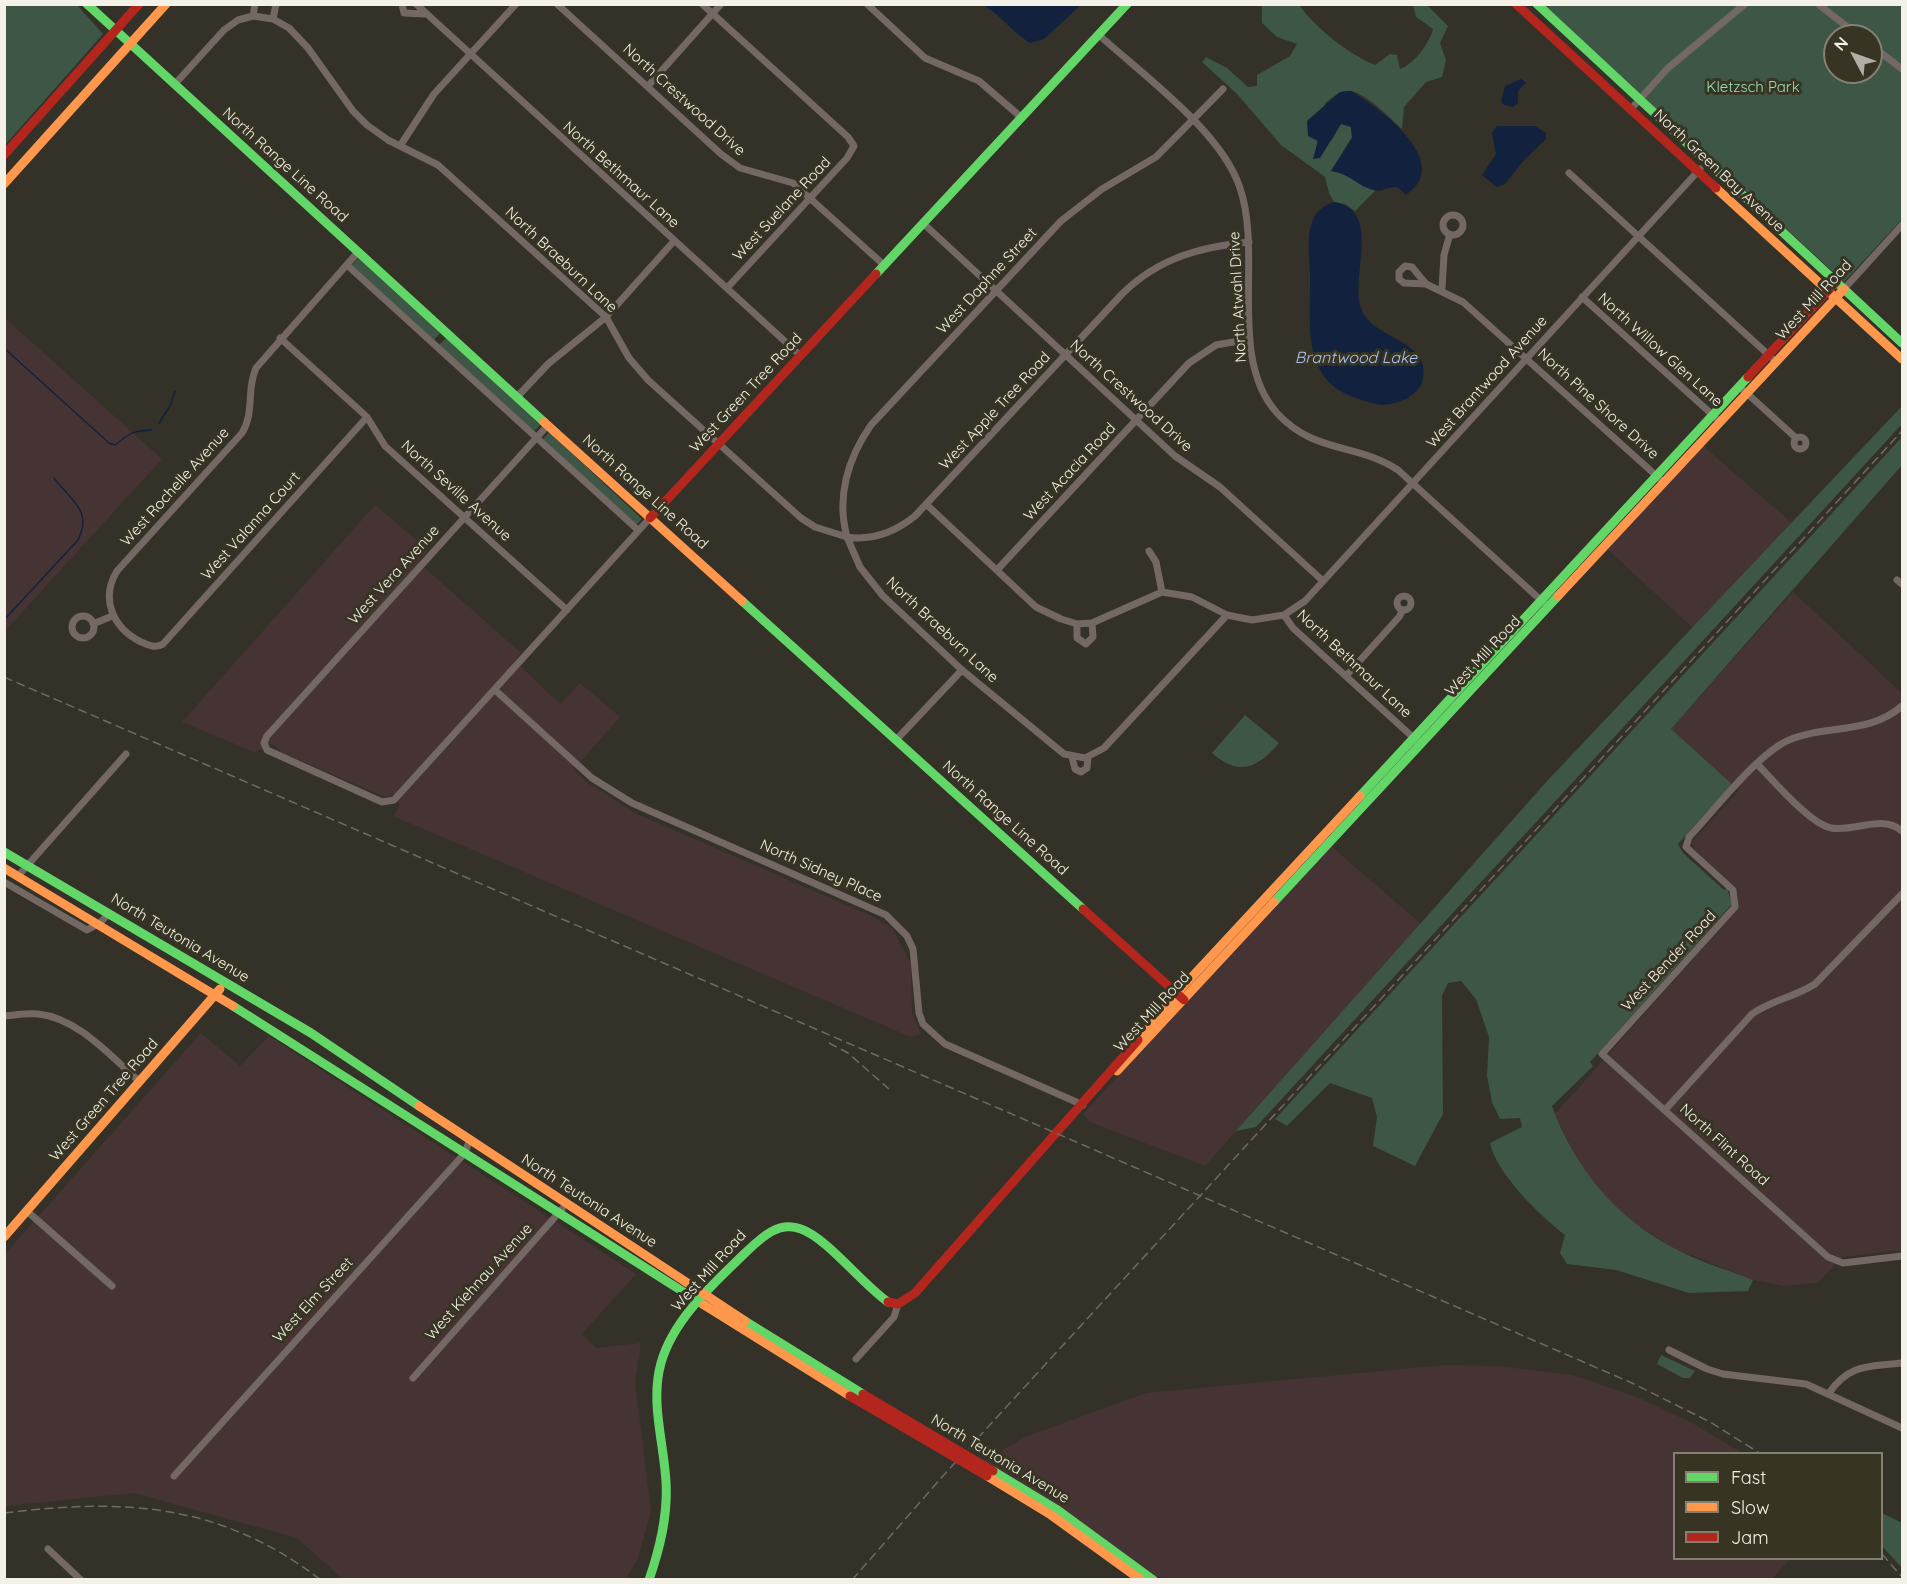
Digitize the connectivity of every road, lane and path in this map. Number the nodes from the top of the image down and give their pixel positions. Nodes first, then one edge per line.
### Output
1 (87, 4) edge
2 (139, 4) edge
3 (166, 4) edge
4 (255, 4) edge
5 (276, 4) edge
6 (402, 4) edge
7 (416, 4) edge
8 (516, 4) edge
9 (557, 4) edge
10 (702, 4) edge
11 (721, 4) edge
12 (867, 4) edge
13 (1128, 4) edge
14 (1516, 4) edge
15 (1537, 4) edge
16 (1745, 4) edge
17 (1818, 4) edge
18 (424, 14) junction
19 (713, 14) junction
20 (253, 16) junction
21 (273, 19) junction
22 (1844, 24) edge
23 (115, 30) junction
24 (1099, 35) junction
25 (130, 44) junction
26 (1883, 54) edge
27 (470, 56) junction
28 (1902, 69) edge
29 (174, 84) junction
30 (648, 86) junction
31 (1222, 89) dead end
32 (1639, 100) junction
33 (1630, 110) junction
34 (1022, 118) junction
35 (1193, 121) junction
36 (400, 146) junction
37 (4, 155) edge
38 (1707, 162) junction
39 (1698, 172) junction
40 (1569, 173) dead end
41 (4, 184) edge
42 (811, 198) junction
43 (925, 225) junction
44 (1902, 225) edge
45 (1450, 234) dead end
46 (1638, 236) junction
47 (674, 242) junction
48 (1249, 242) junction
49 (358, 252) junction
50 (347, 265) junction
51 (885, 266) junction
52 (1836, 282) junction
53 (1426, 284) dead end
54 (727, 288) junction
55 (1844, 289) junction
56 (1442, 290) junction
57 (997, 291) junction
58 (1827, 291) junction
59 (1582, 297) junction
60 (1835, 299) junction
61 (606, 317) junction
62 (446, 332) junction
63 (280, 338) junction
64 (1250, 339) junction
65 (1902, 343) edge
66 (435, 344) junction
67 (1894, 352) junction
68 (1066, 355) junction
69 (801, 356) junction
70 (1527, 358) junction
71 (1772, 359) junction
72 (1902, 359) edge
73 (1739, 386) junction
74 (1747, 394) junction
75 (517, 398) junction
76 (367, 417) junction
77 (1716, 419) junction
78 (1136, 421) junction
79 (548, 425) junction
80 (537, 437) junction
81 (1796, 438) dead end
82 (719, 443) junction
83 (1660, 479) junction
84 (1414, 484) junction
85 (927, 505) junction
86 (464, 516) junction
87 (650, 518) junction
88 (638, 530) junction
89 (847, 537) junction
90 (1149, 551) dead end
91 (997, 570) junction
92 (1323, 581) junction
93 (1162, 592) junction
94 (1541, 600) junction
95 (1549, 607) junction
96 (567, 610) junction
97 (1403, 610) dead end
98 (1227, 615) junction
99 (1284, 615) junction
100 (112, 616) junction
101 (1092, 623) junction
102 (93, 624) dead end
103 (1077, 624) junction
104 (962, 670) junction
105 (1346, 676) junction
106 (495, 690) junction
107 (1902, 706) edge
108 (896, 740) junction
109 (1417, 741) junction
110 (126, 754) dead end
111 (1072, 757) junction
112 (1088, 757) junction
113 (1757, 764) junction
114 (388, 803) joint
115 (1902, 831) edge
116 (4, 852) edge
117 (28, 866) junction
118 (4, 868) edge
119 (18, 876) junction
120 (4, 882) edge
121 (1902, 894) edge
122 (109, 913) junction
123 (100, 923) junction
124 (224, 982) junction
125 (216, 994) junction
126 (1181, 997) junction
127 (4, 1016) edge
128 (1602, 1054) joint
129 (139, 1081) junction
130 (1083, 1105) junction
131 (1665, 1110) junction
132 (471, 1140) junction
133 (464, 1154) junction
134 (566, 1205) junction
135 (28, 1212) junction
136 (558, 1214) junction
137 (4, 1237) edge
138 (1902, 1256) edge
139 (112, 1286) dead end
140 (706, 1295) junction
141 (699, 1303) junction
142 (898, 1304) junction
143 (1669, 1350) dead end
144 (856, 1359) dead end
145 (1902, 1362) edge
146 (413, 1377) dead end
147 (1829, 1393) junction
148 (1902, 1428) edge
149 (990, 1473) junction
150 (174, 1476) dead end
151 (48, 1549) dead end
152 (81, 1580) edge
153 (649, 1580) edge
154 (1141, 1580) edge
155 (1153, 1580) edge

1 - 23 main road, North Range Line Road
2 - 23 main road
3 - 25 main road
4 - 20 street
5 - 21 street
6 - 18 street, North Bethmaur Lane
7 - 18 street, North Bethmaur Lane
8 - 27 street
9 - 30 street, North Crestwood Drive
10 - 19 street
11 - 19 street
12 - 34 street
13 - 24 main road, West Green Tree Road
14 - 33 main road, North Green Bay Avenue
15 - 32 main road, North Green Bay Avenue
16 - 32 street
17 - 22 street
18 - 27 street, North Bethmaur Lane
19 - 30 street
19 - 42 street, West Suelane Road
20 - 21 street, North Braeburn Lane
20 - 29 street
21 - 36 street, North Braeburn Lane
23 - 25 main road, North Range Line Road
23 - 37 main road
24 - 34 main road, West Green Tree Road
24 - 35 street, North Atwahl Drive
25 - 29 main road, North Range Line Road
25 - 41 main road
26 - 28 street
27 - 36 street
27 - 47 street, North Bethmaur Lane
29 - 49 main road, North Range Line Road
30 - 42 street, North Crestwood Drive
31 - 35 street, West Daphne Street
32 - 33 street
32 - 38 main road, North Green Bay Avenue
33 - 39 main road, North Green Bay Avenue
34 - 43 main road, West Green Tree Road
35 - 48 street, North Atwahl Drive
35 - 57 street, West Daphne Street
36 - 61 street, North Braeburn Lane
38 - 39 street, West Brantwood Avenue
38 - 52 main road, North Green Bay Avenue
39 - 46 street, West Brantwood Avenue
39 - 58 main road, North Green Bay Avenue
40 - 46 street
42 - 51 street, North Crestwood Drive
42 - 54 street, West Suelane Road
43 - 51 main road, West Green Tree Road
43 - 57 street, North Crestwood Drive
44 - 55 street, West Mill Road
45 - 56 street
46 - 59 street, West Brantwood Avenue
46 - 71 street
47 - 54 street, North Bethmaur Lane
47 - 61 street
48 - 64 street, North Atwahl Drive
48 - 68 street, West Apple Tree Road
49 - 50 street, West Rochelle Avenue
49 - 62 main road, North Range Line Road
50 - 63 street, West Rochelle Avenue
50 - 66 street
51 - 69 main road, West Green Tree Road
52 - 55 main road, North Green Bay Avenue
52 - 58 main road, West Mill Road
53 - 56 street, North Pine Shore Drive
54 - 69 street, North Bethmaur Lane
55 - 60 main road, West Mill Road
55 - 65 main road, North Green Bay Avenue
56 - 70 street, North Pine Shore Drive
57 - 68 street, North Crestwood Drive
57 - 89 street, West Daphne Street
58 - 60 main road, North Green Bay Avenue
58 - 71 main road, West Mill Road
59 - 70 street, West Brantwood Avenue
59 - 77 street, North Willow Glen Lane
60 - 67 main road, North Green Bay Avenue
60 - 71 main road, West Mill Road
61 - 75 street
61 - 82 street, North Braeburn Lane
62 - 66 street
62 - 75 main road, North Range Line Road
63 - 76 street, North Seville Avenue
63 - 100 street, West Rochelle Avenue
64 - 78 street, West Acacia Road
64 - 84 street, North Atwahl Drive
65 - 67 street
66 - 80 street
67 - 72 main road, North Green Bay Avenue
68 - 78 street, North Crestwood Drive
68 - 85 street, West Apple Tree Road
69 - 82 main road, West Green Tree Road
70 - 83 street, North Pine Shore Drive
70 - 84 street, West Brantwood Avenue
71 - 73 main road, West Mill Road
71 - 74 main road, West Mill Road
73 - 74 street, North Willow Glen Lane
73 - 77 main road, West Mill Road
74 - 77 main road, West Mill Road
74 - 81 street, North Willow Glen Lane
75 - 79 main road, North Range Line Road
76 - 86 street, North Seville Avenue
76 - 100 street, West Valanna Court
77 - 83 main road, West Mill Road
78 - 91 street, West Acacia Road
78 - 92 street, North Crestwood Drive
79 - 80 street, West Vera Avenue
79 - 87 main road, North Range Line Road
80 - 86 street, West Vera Avenue
80 - 88 street
82 - 87 main road, West Green Tree Road
82 - 89 street, North Braeburn Lane
83 - 94 main road, West Mill Road
83 - 95 main road, West Mill Road
84 - 92 street, West Brantwood Avenue
84 - 94 street, North Atwahl Drive
85 - 89 street, West Apple Tree Road
85 - 91 street
86 - 96 street, North Seville Avenue
86 - 114 street, West Vera Avenue
87 - 88 street, West Green Tree Road
87 - 108 main road, North Range Line Road
88 - 96 street, West Green Tree Road
89 - 104 street, North Braeburn Lane
90 - 93 street
91 - 103 street
92 - 99 street, West Brantwood Avenue
93 - 98 street, North Bethmaur Lane
93 - 101 street
94 - 95 street, North Atwahl Drive
94 - 109 main road, West Mill Road
95 - 109 main road, West Mill Road
96 - 106 street, West Green Tree Road
97 - 105 street
98 - 99 street, North Bethmaur Lane
98 - 112 street
99 - 105 street, North Bethmaur Lane
100 - 102 street
101 - 103 street
101 - 103 street
104 - 108 street
104 - 111 street, North Braeburn Lane
105 - 109 street, North Bethmaur Lane
106 - 114 street, West Green Tree Road
106 - 130 street, North Sidney Place
107 - 113 street, West Bender Road
108 - 126 main road, North Range Line Road
109 - 126 main road, West Mill Road
110 - 117 street
111 - 112 street
111 - 112 street, North Braeburn Lane
113 - 115 street
113 - 128 street, West Bender Road
116 - 117 main road, North Teutonia Avenue
117 - 119 street
117 - 122 main road, North Teutonia Avenue
118 - 119 main road, North Teutonia Avenue
119 - 123 main road, North Teutonia Avenue
120 - 123 street, North Teutonia Avenue
121 - 131 street
122 - 123 street
122 - 124 main road, North Teutonia Avenue
123 - 125 main road, North Teutonia Avenue
124 - 125 main road, West Green Tree Road
124 - 132 main road, North Teutonia Avenue
125 - 129 main road, West Green Tree Road
125 - 133 main road, North Teutonia Avenue
126 - 130 main road, West Mill Road
127 - 129 street
128 - 131 street, North Flint Road
129 - 135 main road, West Green Tree Road
130 - 142 main road, West Mill Road
131 - 138 street, North Flint Road
132 - 133 street, West Elm Street
132 - 134 main road, North Teutonia Avenue
133 - 136 main road, North Teutonia Avenue
133 - 150 street, West Elm Street
134 - 136 street, West Kiehnau Avenue
134 - 140 main road, North Teutonia Avenue
135 - 137 main road, West Green Tree Road
135 - 139 street
136 - 141 main road, North Teutonia Avenue
136 - 146 street, West Kiehnau Avenue
140 - 141 main road, West Mill Road
140 - 142 main road, West Mill Road
140 - 149 main road, North Teutonia Avenue, bridge
141 - 149 main road, North Teutonia Avenue, bridge
141 - 153 main road, West Mill Road
142 - 144 street
143 - 147 street
145 - 147 street
147 - 148 street
149 - 154 main road, North Teutonia Avenue
149 - 155 main road, North Teutonia Avenue
151 - 152 street

